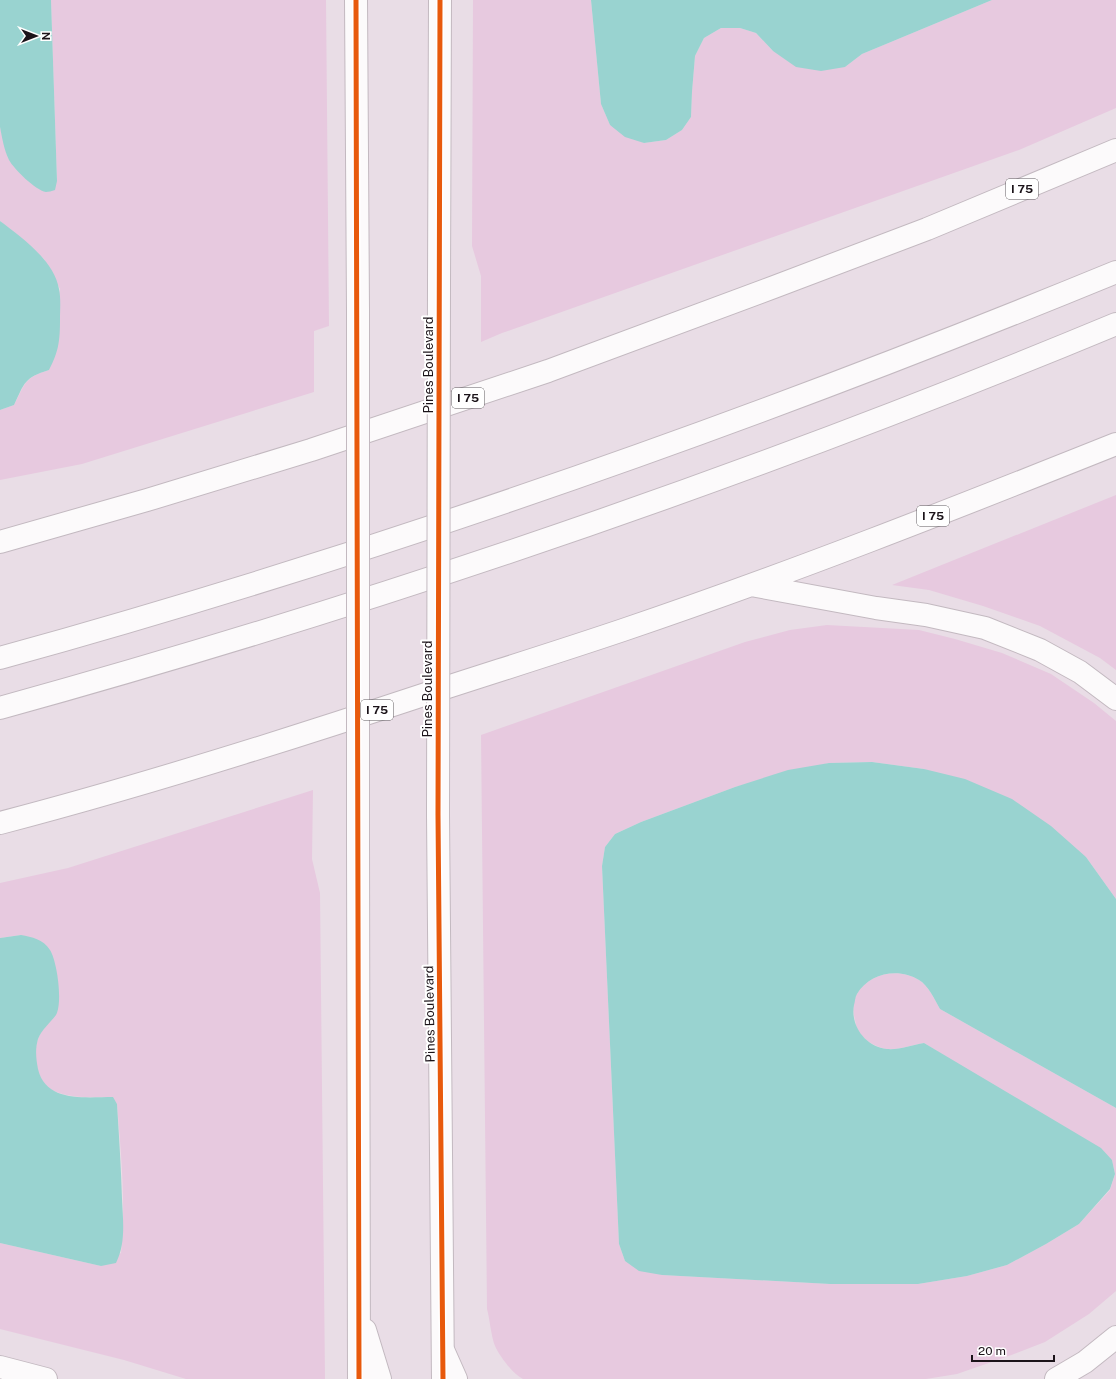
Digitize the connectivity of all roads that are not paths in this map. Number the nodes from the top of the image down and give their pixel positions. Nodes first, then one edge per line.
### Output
1 (356, 0) edge
2 (440, 0) edge
3 (1116, 150) edge
4 (1116, 272) edge
5 (1116, 324) edge
6 (1116, 444) edge
7 (0, 542) edge
8 (750, 585) junction
9 (0, 658) edge
10 (1116, 700) edge
11 (0, 708) edge
12 (0, 823) edge
13 (358, 1306) junction
14 (1116, 1337) edge
15 (444, 1352) junction
16 (0, 1367) edge
17 (46, 1379) edge
18 (359, 1379) edge
19 (380, 1379) edge
20 (443, 1379) edge
21 (456, 1379) edge
22 (1056, 1379) edge

1 - 13 main road, bridge
2 - 15 main road, Pines Boulevard, bridge
3 - 7 main road, I 75
4 - 9 main road
5 - 11 main road
6 - 8 main road, I 75
8 - 10 main road
8 - 12 main road, I 75
13 - 18 main road
13 - 19 main road
14 - 22 main road
15 - 20 main road, Pines Boulevard
15 - 21 main road
16 - 17 main road

